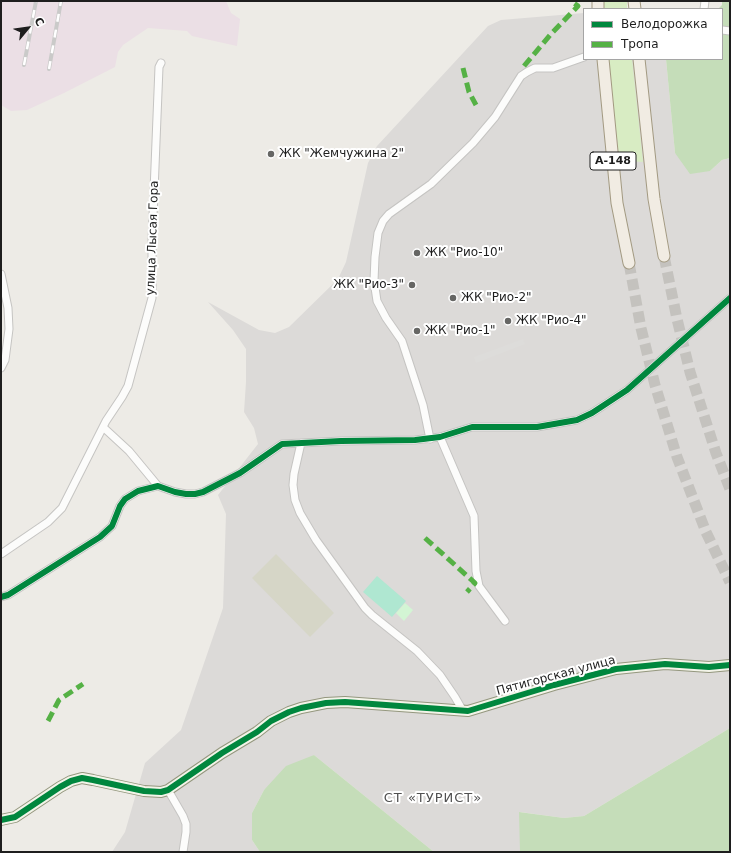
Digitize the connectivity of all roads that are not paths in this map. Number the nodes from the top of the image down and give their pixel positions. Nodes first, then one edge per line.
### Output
1 (583, 57) edge
2 (603, 60) edge
3 (639, 60) edge
4 (161, 64) dead end
5 (664, 256) tunnel mouth
6 (629, 263) tunnel mouth
7 (1, 274) edge
8 (730, 298) edge
9 (1, 368) edge
10 (103, 427) junction
11 (440, 437) junction
12 (430, 439) junction
13 (301, 442) junction
14 (158, 486) junction
15 (1, 554) edge
16 (1, 597) edge
17 (504, 621) dead end
18 (730, 665) edge
19 (463, 712) junction
20 (168, 790) junction
21 (1, 820) edge
22 (183, 852) edge

1 - 12 street
2 - 6 main road, А-148
3 - 5 main road, А-148
4 - 10 street, улица Лысая Гора
7 - 9 street
8 - 11 street
10 - 14 street
10 - 15 street, улица Лысая Гора
11 - 12 street
11 - 17 street
12 - 13 street
13 - 14 street
13 - 19 street
14 - 16 street
18 - 19 street, Пятигорская улица
19 - 20 street
20 - 21 street
20 - 22 street

